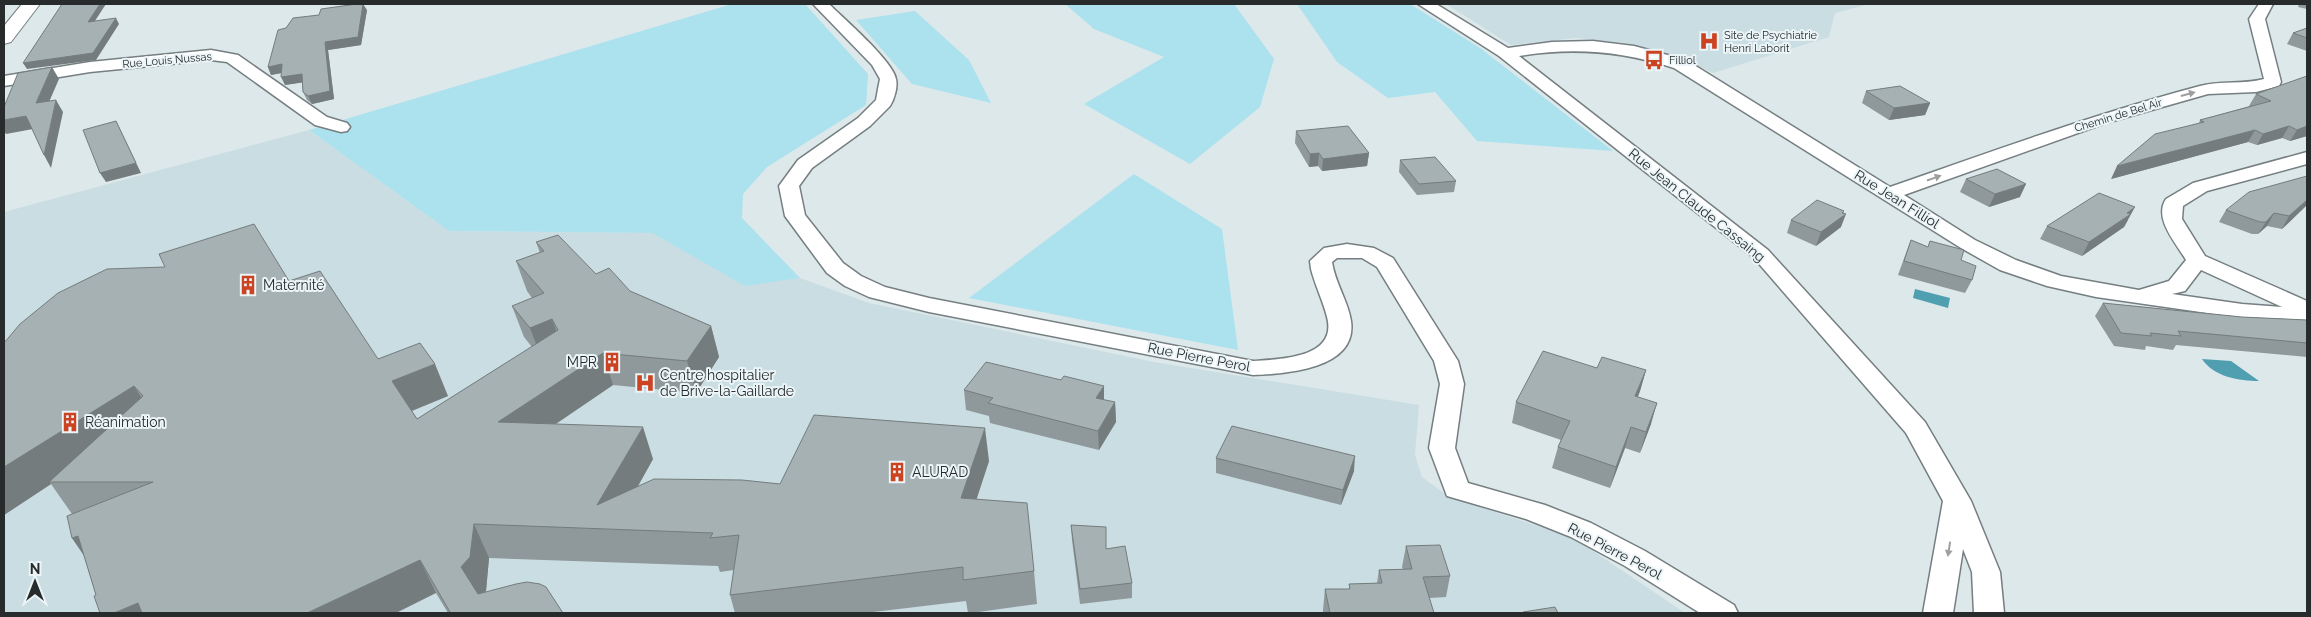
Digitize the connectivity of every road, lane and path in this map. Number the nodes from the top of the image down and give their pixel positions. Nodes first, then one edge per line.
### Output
1 (31, 4) edge
2 (821, 4) edge
3 (1426, 4) edge
4 (2266, 4) edge
5 (4, 38) edge
6 (1505, 53) junction
7 (4, 81) edge
8 (341, 126) dead end
9 (2307, 158) edge
10 (1888, 194) junction
11 (2197, 260) junction
12 (2136, 296) junction
13 (2307, 309) edge
14 (2307, 315) edge
15 (1956, 501) junction
16 (1723, 613) edge
17 (1938, 613) edge
18 (1989, 613) edge

1 - 5 main road
2 - 16 street, Rue Pierre Perol
3 - 6 street, Rue Jean Claude Cassaing
10 -> 4 street, Chemin de Bel Air
6 - 10 street, Rue Jean Filliol
6 - 15 street, Rue Jean Claude Cassaing
7 - 8 street, Rue Louis Nussas
9 - 11 street
10 - 12 street, Rue Jean Filliol
11 - 12 street
11 - 13 street
12 - 14 street, Rue Jean Filliol
15 -> 17 street
15 - 18 street, Rue Jean Claude Cassaing

